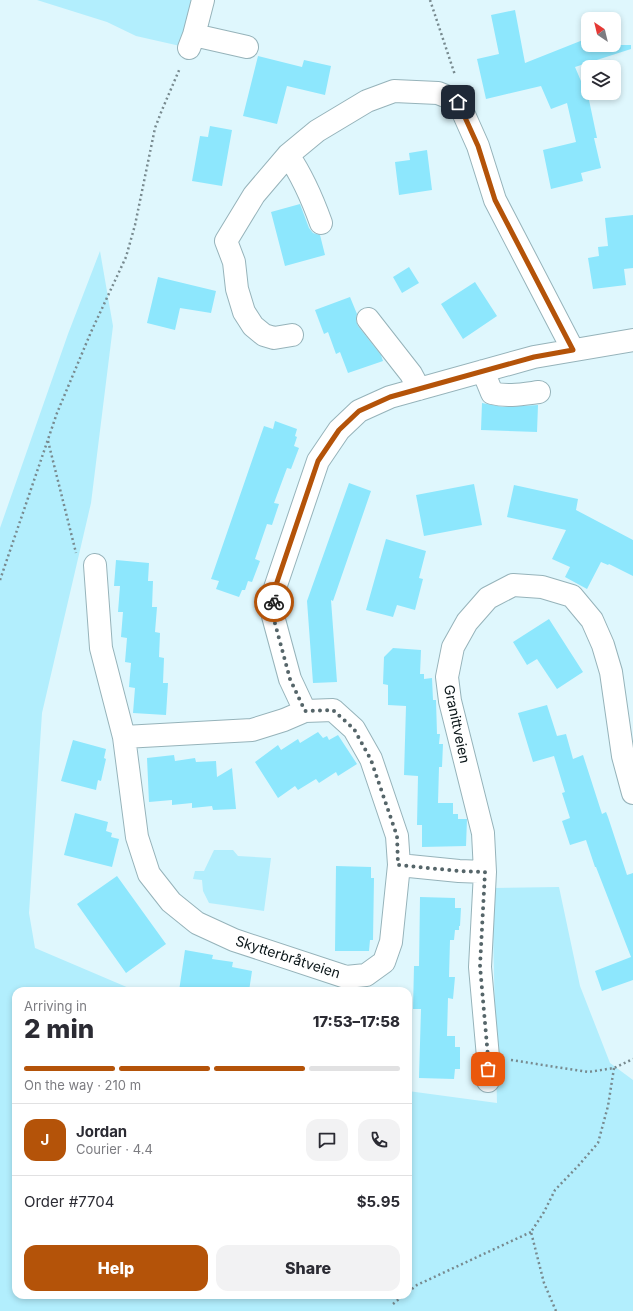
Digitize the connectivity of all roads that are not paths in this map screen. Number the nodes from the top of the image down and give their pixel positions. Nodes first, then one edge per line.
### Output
1 (203, 0) edge
2 (247, 47) dead end
3 (288, 155) junction
4 (321, 223) dead end
5 (368, 319) dead end
6 (292, 334) dead end
7 (633, 340) edge
8 (573, 350) junction
9 (483, 371) junction
10 (419, 389) junction
11 (539, 392) dead end
12 (96, 572) road end
13 (305, 711) junction
14 (124, 737) junction
15 (633, 793) edge
16 (398, 865) junction
17 (485, 872) junction
18 (488, 1081) dead end

1 - 2 street
3 - 4 street
3 - 6 street
3 - 8 street
5 - 10 street
7 - 8 street
8 - 9 street
9 - 10 street
9 - 11 street
10 - 13 street
12 - 14 street, Skytterbråtveien
13 - 14 street, Skytterbråtveien
13 - 16 street, Skytterbråtveien
14 - 16 street, Skytterbråtveien
15 - 17 street, Granittveien
16 - 17 street
17 - 18 street, Granittveien

